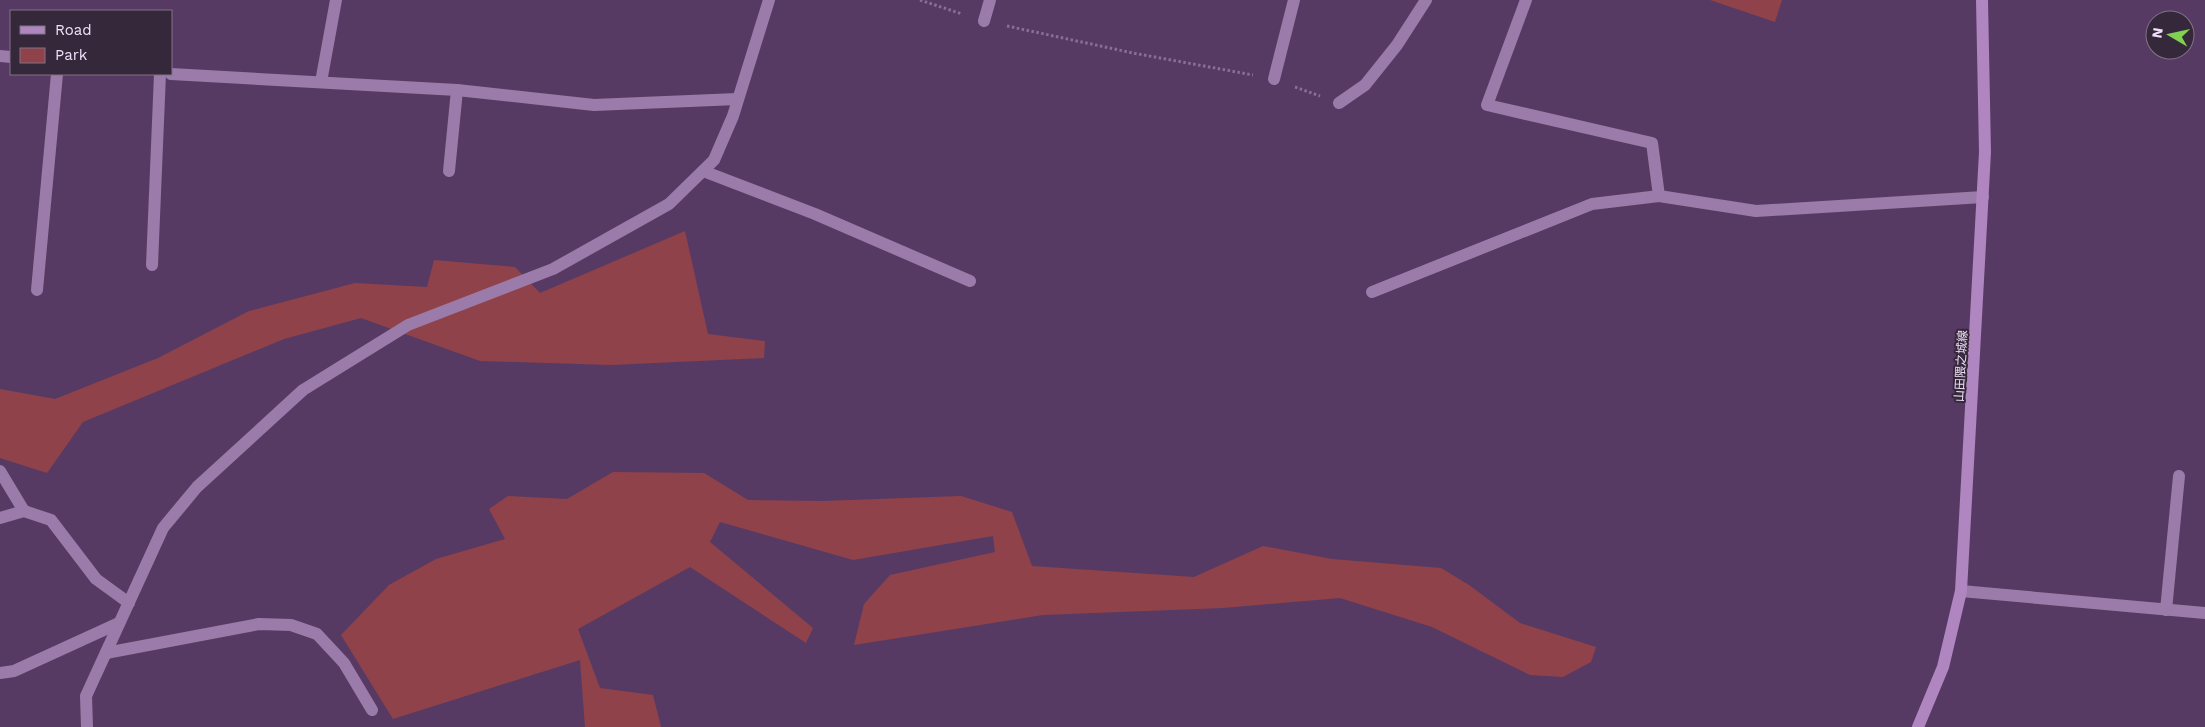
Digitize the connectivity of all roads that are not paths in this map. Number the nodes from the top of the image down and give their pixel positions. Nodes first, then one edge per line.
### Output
1 (336, 0) edge
2 (769, 0) edge
3 (990, 0) edge
4 (1294, 0) edge
5 (1426, 0) edge
6 (1526, 0) edge
7 (1982, 0) edge
8 (984, 21) road end
9 (172, 74) edge
10 (57, 75) edge
11 (160, 75) edge
12 (1274, 78) road end
13 (321, 82) junction
14 (458, 90) junction
15 (737, 99) junction
16 (1339, 103) road end
17 (449, 171) dead end
18 (703, 171) junction
19 (1659, 196) junction
20 (1983, 197) junction
21 (152, 265) dead end
22 (970, 281) dead end
23 (37, 290) dead end
24 (1372, 292) dead end
25 (0, 471) edge
26 (2179, 476) dead end
27 (24, 511) junction
28 (0, 518) edge
29 (1961, 591) junction
30 (129, 603) junction
31 (2166, 610) junction
32 (2205, 613) edge
33 (119, 624) junction
34 (106, 653) junction
35 (0, 673) edge
36 (372, 710) dead end
37 (87, 727) edge
38 (1918, 727) edge

1 - 13 street
2 - 15 street
3 - 8 street
4 - 12 street
5 - 16 street
6 - 19 street
7 - 20 main road, 山田隈之城線
9 - 13 street
10 - 23 street
11 - 21 street
13 - 14 street
14 - 15 street
14 - 17 street
15 - 18 street
18 - 22 street
18 - 30 street
19 - 20 street
19 - 24 street
20 - 29 main road, 山田隈之城線
25 - 27 street
26 - 31 street
27 - 28 street
27 - 30 street
29 - 31 street
29 - 38 main road, 山田隈之城線
30 - 33 street
31 - 32 street
33 - 34 street
33 - 35 street
34 - 36 street
34 - 37 street

